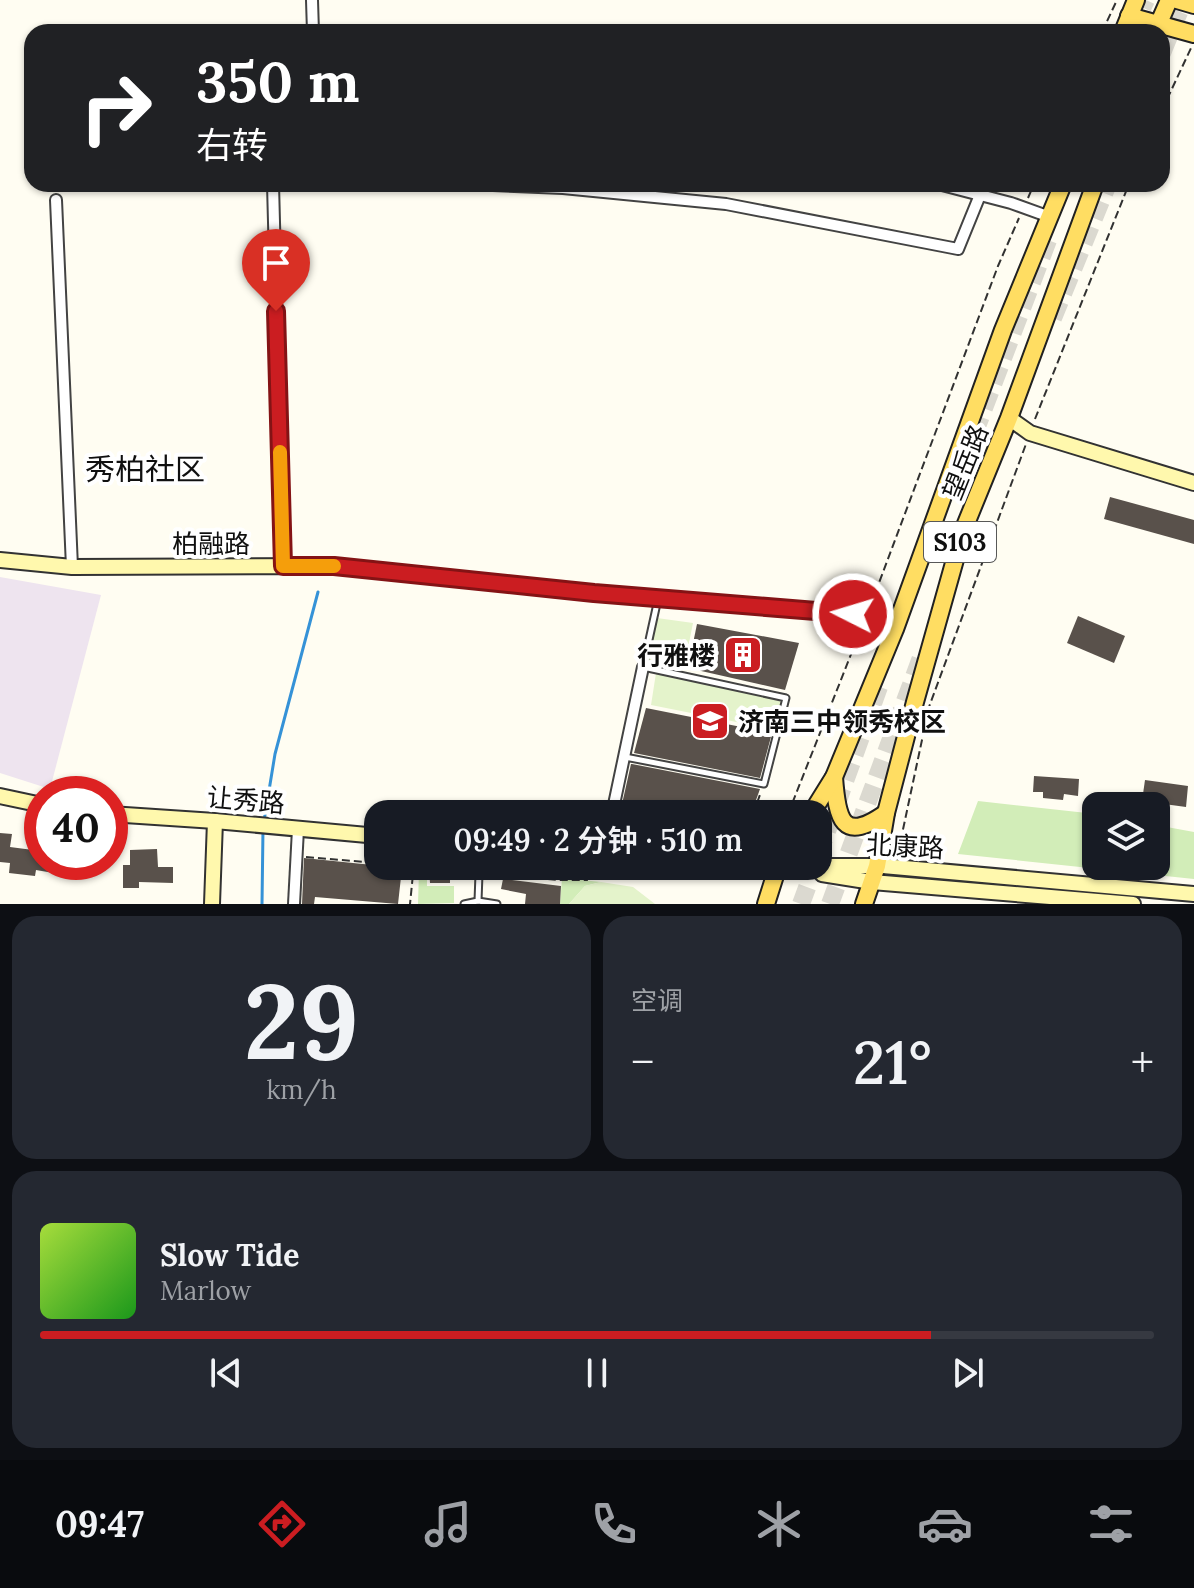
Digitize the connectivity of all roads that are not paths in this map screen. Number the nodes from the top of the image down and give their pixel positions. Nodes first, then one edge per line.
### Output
1 (312, 0) edge
2 (1169, 0) edge
3 (1177, 0) edge
4 (1194, 5) edge
5 (1132, 8) edge
6 (313, 24) edge
7 (1151, 24) edge
8 (1158, 24) edge
9 (1170, 30) edge
10 (1194, 34) edge
11 (273, 192) edge
12 (604, 192) edge
13 (969, 192) edge
14 (1060, 192) edge
15 (1092, 192) edge
16 (980, 195) junction
17 (56, 200) dead end
18 (1050, 217) junction
19 (1009, 418) junction
20 (1194, 483) edge
21 (0, 560) edge
22 (283, 566) junction
23 (72, 567) junction
24 (659, 598) junction
25 (898, 619) junction
26 (643, 667) junction
27 (624, 757) junction
28 (834, 777) junction
29 (0, 796) edge
30 (615, 800) edge
31 (820, 800) edge
32 (24, 801) edge
33 (886, 813) junction
34 (128, 815) edge
35 (215, 821) junction
36 (298, 829) junction
37 (364, 835) edge
38 (832, 869) edge
39 (881, 872) junction
40 (479, 880) edge
41 (774, 880) edge
42 (1194, 894) edge
43 (478, 901) junction
44 (212, 904) edge
45 (294, 904) edge
46 (464, 904) edge
47 (497, 904) edge
48 (766, 904) edge
49 (864, 904) edge
50 (1133, 904) edge

1 - 6 street
2 - 8 main road
3 - 4 main road
5 - 7 main road
9 - 10 main road
11 - 22 street
12 - 16 street
13 - 16 street
14 - 18 main road, 望岳路 / S103
15 - 19 main road, 望岳路 / S103
16 - 18 street
17 - 23 street
18 - 25 main road, 望岳路 / S103
19 - 20 street
19 - 33 main road, 望岳路 / S103
21 - 23 street, 柏融路
22 - 23 street, 柏融路
22 - 24 street, 柏融路
24 - 25 street, 柏融路
24 - 26 lane
25 - 28 main road, 望岳路 / S103
26 - 27 street
26 - 27 lane
27 - 30 street
28 - 31 main road, 望岳路 / S103
28 - 33 main road
29 - 32 street
33 - 39 main road, 望岳路 / S103
34 - 35 street, 让秀路
35 - 36 street, 让秀路
35 - 44 street
36 - 37 street, 让秀路
36 - 45 street
38 - 39 street, 北康路
39 - 42 street, 北康路
39 - 49 main road, 望岳路 / S103
39 - 50 street, 北康路
40 - 43 lane
41 - 48 main road
43 - 46 lane
43 - 47 lane

